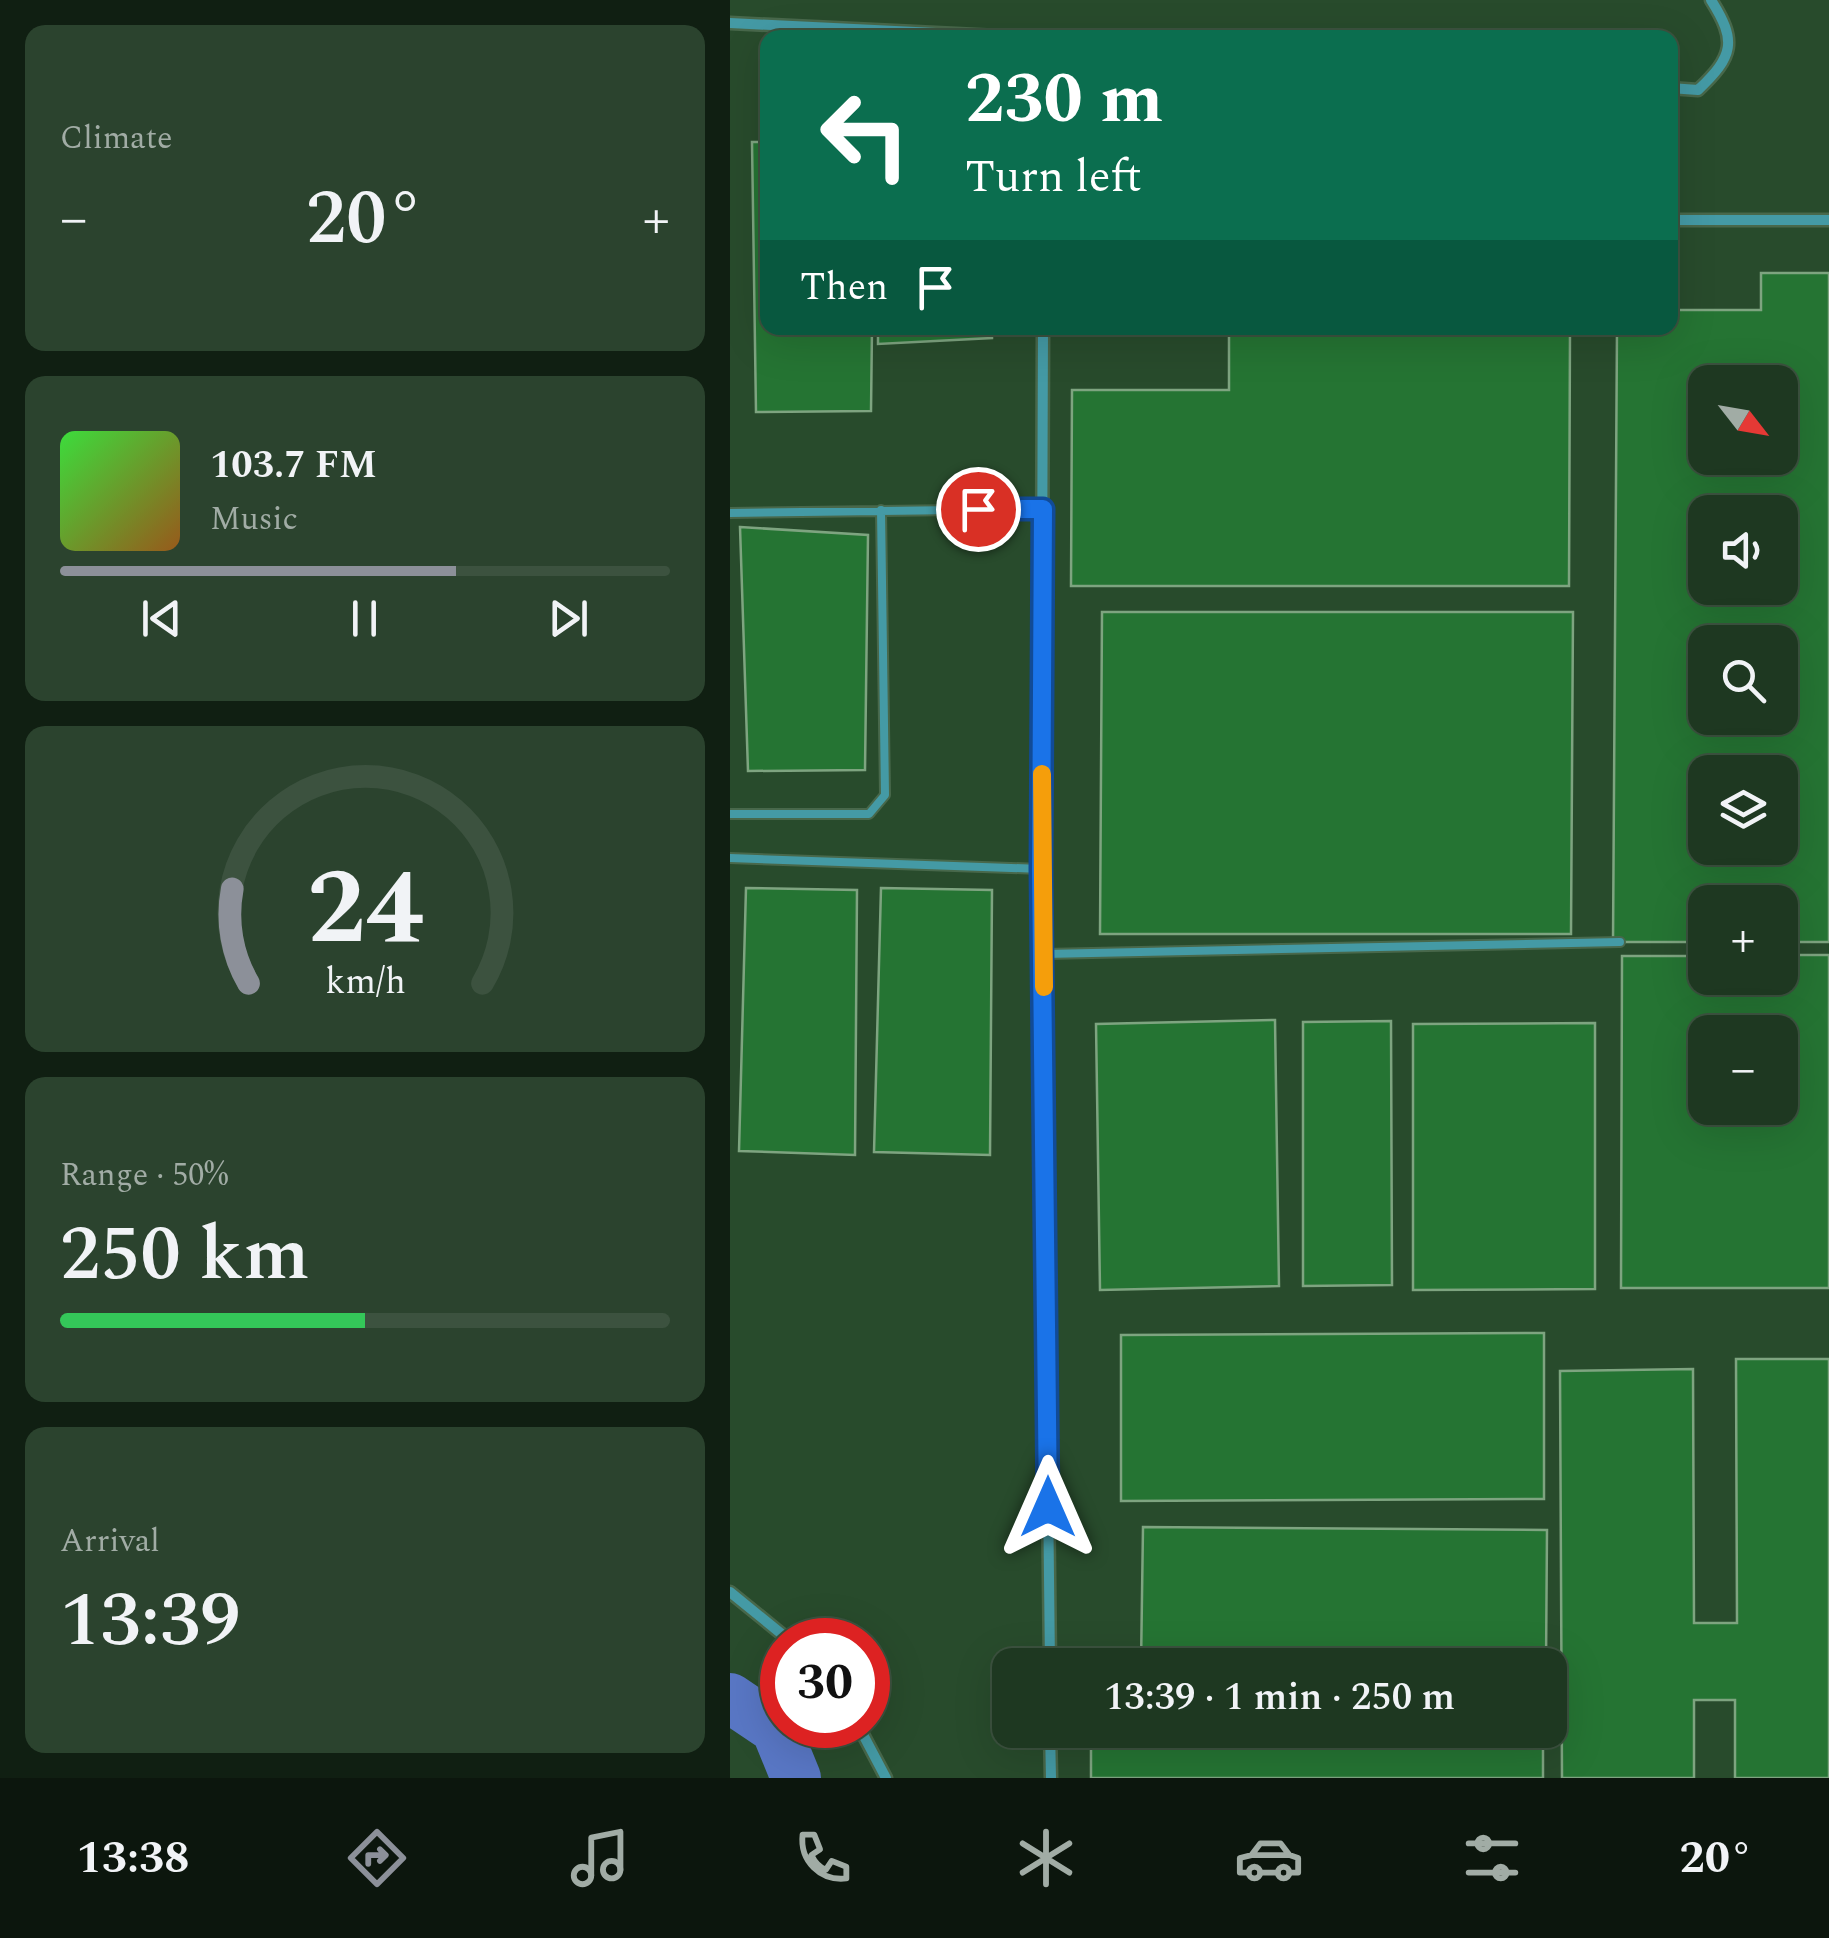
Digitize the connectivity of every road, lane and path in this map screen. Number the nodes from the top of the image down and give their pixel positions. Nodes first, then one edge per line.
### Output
1 (1711, 0) edge
2 (730, 24) edge
3 (861, 30) edge
4 (1678, 89) edge
5 (1678, 220) edge
6 (1829, 220) edge
7 (1043, 335) edge
8 (1043, 509) junction
9 (881, 510) junction
10 (730, 513) edge
11 (730, 814) edge
12 (730, 858) edge
13 (1041, 869) junction
14 (1620, 942) dead end
15 (1044, 954) junction
16 (730, 1592) edge
17 (762, 1618) edge
18 (1050, 1648) edge
19 (870, 1748) edge
20 (1050, 1748) edge
21 (886, 1778) edge
22 (1051, 1778) edge

1 - 4 street
2 - 3 street
5 - 6 street
7 - 8 street
8 - 9 lane
8 - 13 street
9 - 10 lane
9 - 11 lane
12 - 13 lane
13 - 15 street
14 - 15 lane
15 - 18 street
16 - 17 street
19 - 21 street
20 - 22 street

